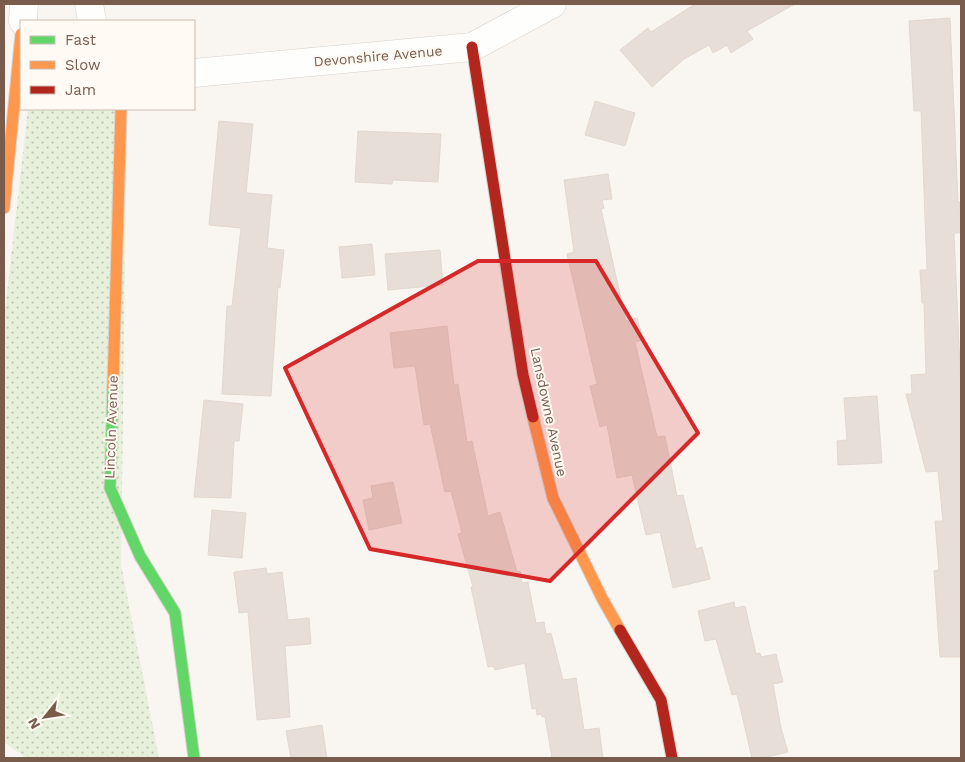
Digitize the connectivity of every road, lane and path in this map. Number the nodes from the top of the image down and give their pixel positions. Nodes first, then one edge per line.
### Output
1 (24, 4) edge
2 (89, 4) edge
3 (552, 4) edge
4 (22, 20) edge
5 (92, 20) edge
6 (20, 44) edge
7 (472, 47) junction
8 (195, 73) edge
9 (121, 110) edge
10 (4, 208) edge
11 (194, 758) edge
12 (672, 758) edge

1 - 4 street
2 - 5 street
3 - 7 street, Devonshire Avenue
6 - 10 street
7 - 8 street, Devonshire Avenue
7 - 12 street, Lansdowne Avenue
9 - 11 street, Lincoln Avenue

